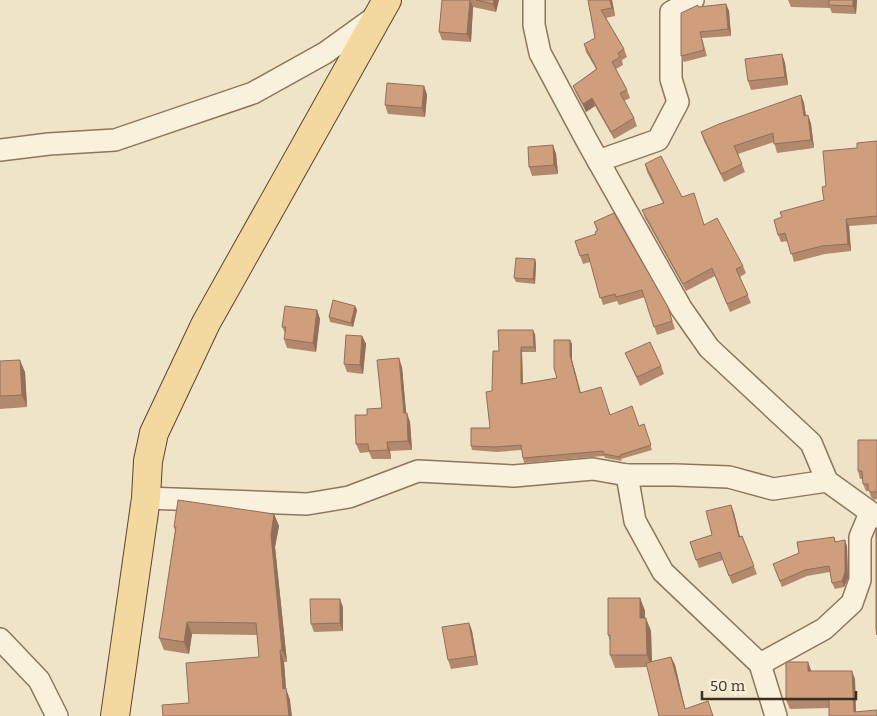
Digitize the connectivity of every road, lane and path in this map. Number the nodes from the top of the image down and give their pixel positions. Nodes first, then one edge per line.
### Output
1 (534, 0) edge
2 (693, 0) edge
3 (383, 7) edge
4 (0, 150) edge
5 (598, 161) junction
6 (627, 475) junction
7 (827, 481) junction
8 (146, 498) junction
9 (874, 515) edge
10 (0, 639) edge
11 (760, 664) junction
12 (57, 716) edge
13 (115, 716) edge
14 (776, 716) edge

1 - 5 street
2 - 5 street
3 - 4 street
3 - 8 main road
5 - 7 street
6 - 7 street
6 - 8 street
6 - 11 street
7 - 9 street
8 - 13 main road
9 - 11 street
10 - 12 street
11 - 14 street

